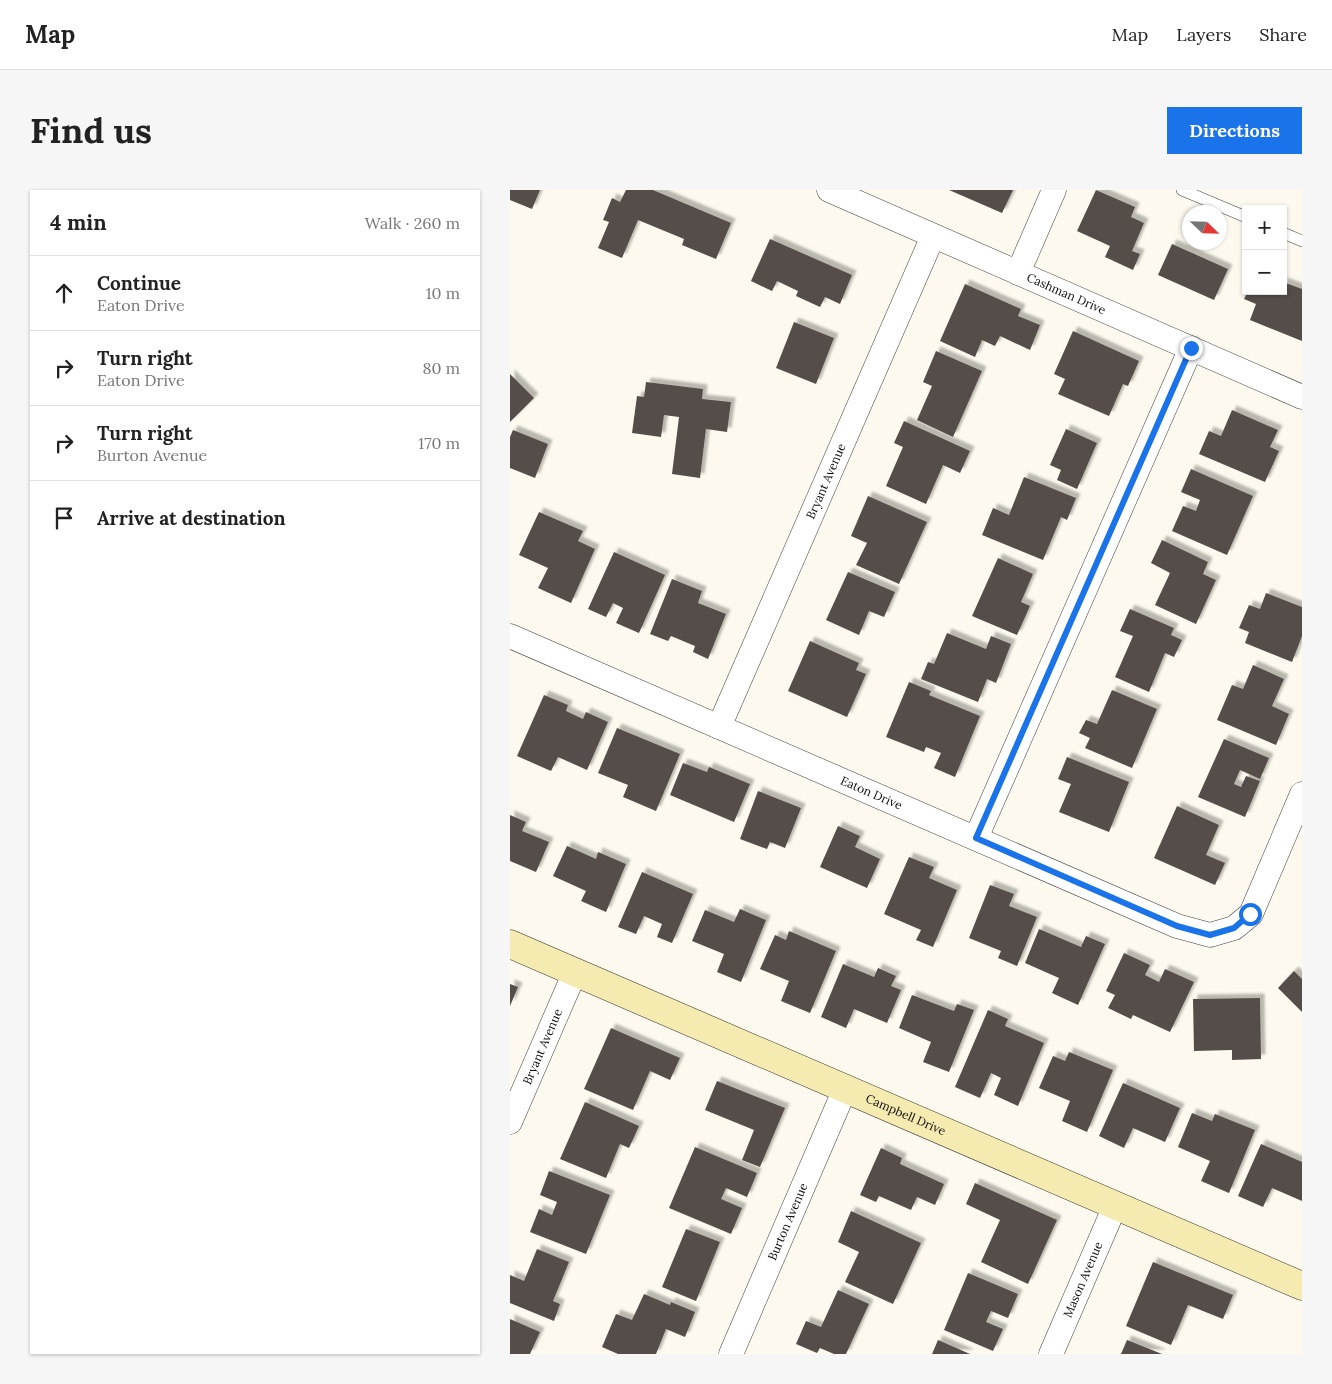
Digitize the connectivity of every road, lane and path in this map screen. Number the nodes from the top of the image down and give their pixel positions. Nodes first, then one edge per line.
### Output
1 (829, 190) edge
2 (1054, 190) edge
3 (1182, 190) edge
4 (1242, 215) edge
5 (1287, 235) edge
6 (933, 236) junction
7 (1302, 242) edge
8 (1018, 273) junction
9 (1191, 348) junction
10 (1302, 397) edge
11 (510, 636) edge
12 (719, 726) junction
13 (1302, 794) edge
14 (976, 838) junction
15 (510, 944) edge
16 (575, 972) junction
17 (845, 1089) junction
18 (510, 1122) edge
19 (1115, 1206) junction
20 (1302, 1286) edge
21 (730, 1354) edge
22 (1051, 1354) edge

1 - 6 street, Cashman Drive
2 - 8 street
3 - 4 lane
5 - 7 lane
6 - 8 street, Cashman Drive
6 - 12 street, Bryant Avenue
8 - 9 street, Cashman Drive
9 - 10 street, Cashman Drive
9 - 14 street
11 - 12 street, Eaton Drive
12 - 14 street, Eaton Drive
13 - 14 street, Eaton Drive
15 - 16 street, Campbell Drive
16 - 17 street, Campbell Drive
16 - 18 street, Bryant Avenue
17 - 19 street, Campbell Drive
17 - 21 street, Burton Avenue
19 - 20 street, Campbell Drive
19 - 22 street, Mason Avenue

